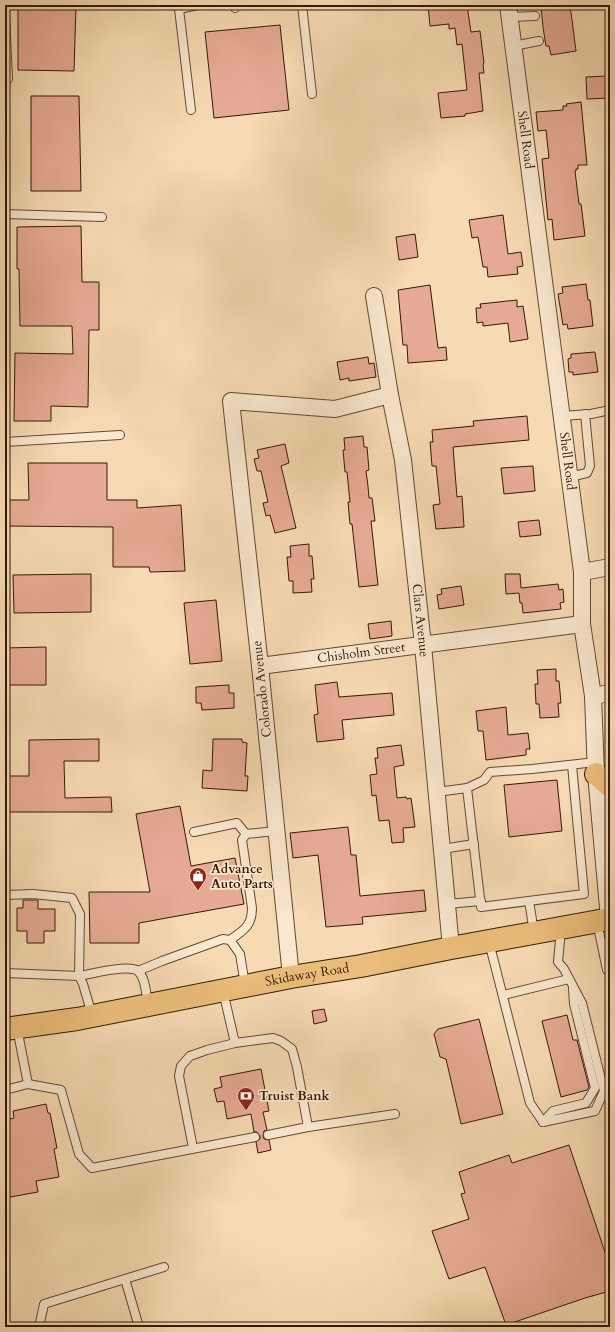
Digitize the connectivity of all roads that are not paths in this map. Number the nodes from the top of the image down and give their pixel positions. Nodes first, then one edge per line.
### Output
1 (198, 5) edge
2 (302, 5) edge
3 (509, 11) edge
4 (5, 15) edge
5 (535, 16) dead end
6 (539, 41) dead end
7 (513, 46) junction
8 (5, 79) edge
9 (312, 94) dead end
10 (191, 110) dead end
11 (5, 214) edge
12 (102, 217) dead end
13 (374, 296) dead end
14 (390, 394) junction
15 (610, 410) edge
16 (585, 414) junction
17 (562, 416) junction
18 (120, 435) dead end
19 (5, 442) edge
20 (569, 477) junction
21 (610, 567) edge
22 (582, 572) junction
23 (582, 624) junction
24 (423, 645) junction
25 (260, 666) junction
26 (610, 693) edge
27 (593, 696) junction
28 (572, 765) junction
29 (601, 774) edge
30 (468, 788) junction
31 (436, 792) junction
32 (276, 831) junction
33 (194, 832) dead end
34 (246, 834) junction
35 (474, 844) junction
36 (442, 849) junction
37 (8, 895) edge
38 (481, 901) junction
39 (529, 901) junction
40 (447, 904) junction
41 (605, 920) edge
42 (561, 928) junction
43 (534, 933) junction
44 (230, 940) junction
45 (489, 941) junction
46 (451, 948) junction
47 (610, 970) edge
48 (138, 972) junction
49 (5, 973) edge
50 (79, 976) junction
51 (291, 976) junction
52 (569, 979) junction
53 (245, 985) junction
54 (573, 988) junction
55 (223, 990) junction
56 (503, 995) junction
57 (148, 1005) junction
58 (92, 1016) junction
59 (11, 1028) edge
60 (235, 1043) junction
61 (28, 1084) junction
62 (5, 1090) edge
63 (395, 1114) dead end
64 (542, 1122) junction
65 (308, 1127) junction
66 (268, 1135) dead end
67 (255, 1136) dead end
68 (193, 1148) junction
69 (164, 1267) dead end
70 (125, 1279) junction
71 (39, 1327) edge
72 (140, 1327) edge

1 - 10 lane
2 - 9 lane
3 - 5 lane
3 - 7 street, Shell Road
4 - 8 lane
6 - 7 lane
7 - 17 street, Shell Road
11 - 12 lane
13 - 14 street, Clars Avenue
14 - 24 street, Clars Avenue
14 - 25 street, Colorado Avenue
15 - 16 lane
16 - 17 lane
16 - 20 lane
17 - 20 street, Shell Road
18 - 19 lane
20 - 22 street, Shell Road
21 - 22 street
22 - 23 street, Shell Road
23 - 24 street, Chisholm Street
23 - 27 street, Shell Road
24 - 25 street, Chisholm Street
24 - 31 street, Clars Avenue
25 - 32 street, Colorado Avenue
26 - 27 street
27 - 29 street, Shell Road
28 - 29 lane
28 - 30 lane
28 - 39 lane
29 - 41 street, Shell Road
30 - 31 lane
30 - 35 lane
31 - 36 street, Clars Avenue
32 - 34 lane
32 - 51 street, Colorado Avenue
33 - 34 lane
34 - 44 lane
35 - 36 lane
35 - 38 lane
36 - 40 street, Clars Avenue
37 - 50 lane
38 - 39 lane
38 - 40 lane
39 - 43 lane
40 - 46 street, Clars Avenue
41 - 42 main road, Skidaway Road
41 - 47 lane
42 - 43 main road, Skidaway Road
42 - 52 lane
43 - 45 main road, Skidaway Road
44 - 48 lane
44 - 53 lane
45 - 46 main road, Skidaway Road
45 - 56 lane
46 - 51 main road, Skidaway Road
48 - 50 lane
48 - 57 lane
49 - 50 lane
50 - 58 lane
51 - 53 main road, Skidaway Road
52 - 54 lane
52 - 56 lane
53 - 55 main road, Skidaway Road
54 - 64 lane
54 - 64 lane
55 - 57 main road, Skidaway Road
55 - 60 lane
56 - 64 lane
57 - 58 main road, Skidaway Road
58 - 59 main road, Skidaway Road
59 - 61 lane
60 - 65 lane
60 - 68 lane
61 - 62 lane
61 - 68 lane
63 - 65 lane
65 - 66 lane
67 - 68 lane
69 - 70 lane
70 - 71 lane
70 - 72 lane

